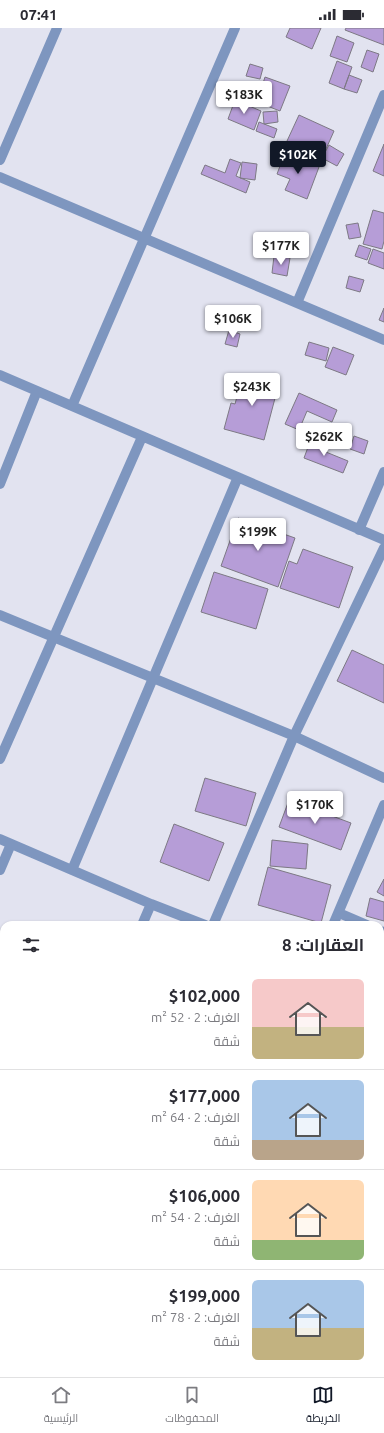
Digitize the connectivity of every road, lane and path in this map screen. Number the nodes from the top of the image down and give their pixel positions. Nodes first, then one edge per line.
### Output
1 (57, 28) edge
2 (235, 28) edge
3 (384, 95) edge
4 (0, 160) edge
5 (0, 177) edge
6 (144, 238) junction
7 (297, 303) junction
8 (384, 340) edge
9 (0, 375) edge
10 (37, 391) junction
11 (72, 406) junction
12 (142, 436) junction
13 (384, 472) edge
14 (238, 477) junction
15 (0, 484) edge
16 (359, 530) junction
17 (384, 540) edge
18 (384, 548) edge
19 (0, 615) edge
20 (54, 637) junction
21 (153, 678) junction
22 (294, 736) junction
23 (0, 759) edge
24 (384, 778) edge
25 (384, 805) edge
26 (0, 840) edge
27 (11, 844) junction
28 (0, 870) edge
29 (72, 870) junction
30 (151, 904) junction
31 (339, 913) junction
32 (144, 921) edge
33 (195, 921) edge
34 (215, 921) edge
35 (335, 921) edge
36 (358, 921) edge

1 - 4 street
2 - 6 street
3 - 7 street
5 - 6 street
6 - 7 street
6 - 11 street
7 - 8 street
9 - 10 street
10 - 11 street
10 - 15 street
11 - 12 street
12 - 14 street
12 - 20 street
13 - 16 street
14 - 16 street
14 - 21 street
16 - 17 street
18 - 22 street
19 - 20 street
20 - 21 street
20 - 23 street
21 - 22 street
21 - 29 street
22 - 24 street
22 - 34 street
25 - 31 street
26 - 27 street
27 - 28 street
27 - 29 street
29 - 30 street
30 - 32 street
30 - 33 street
31 - 35 street
31 - 36 street

